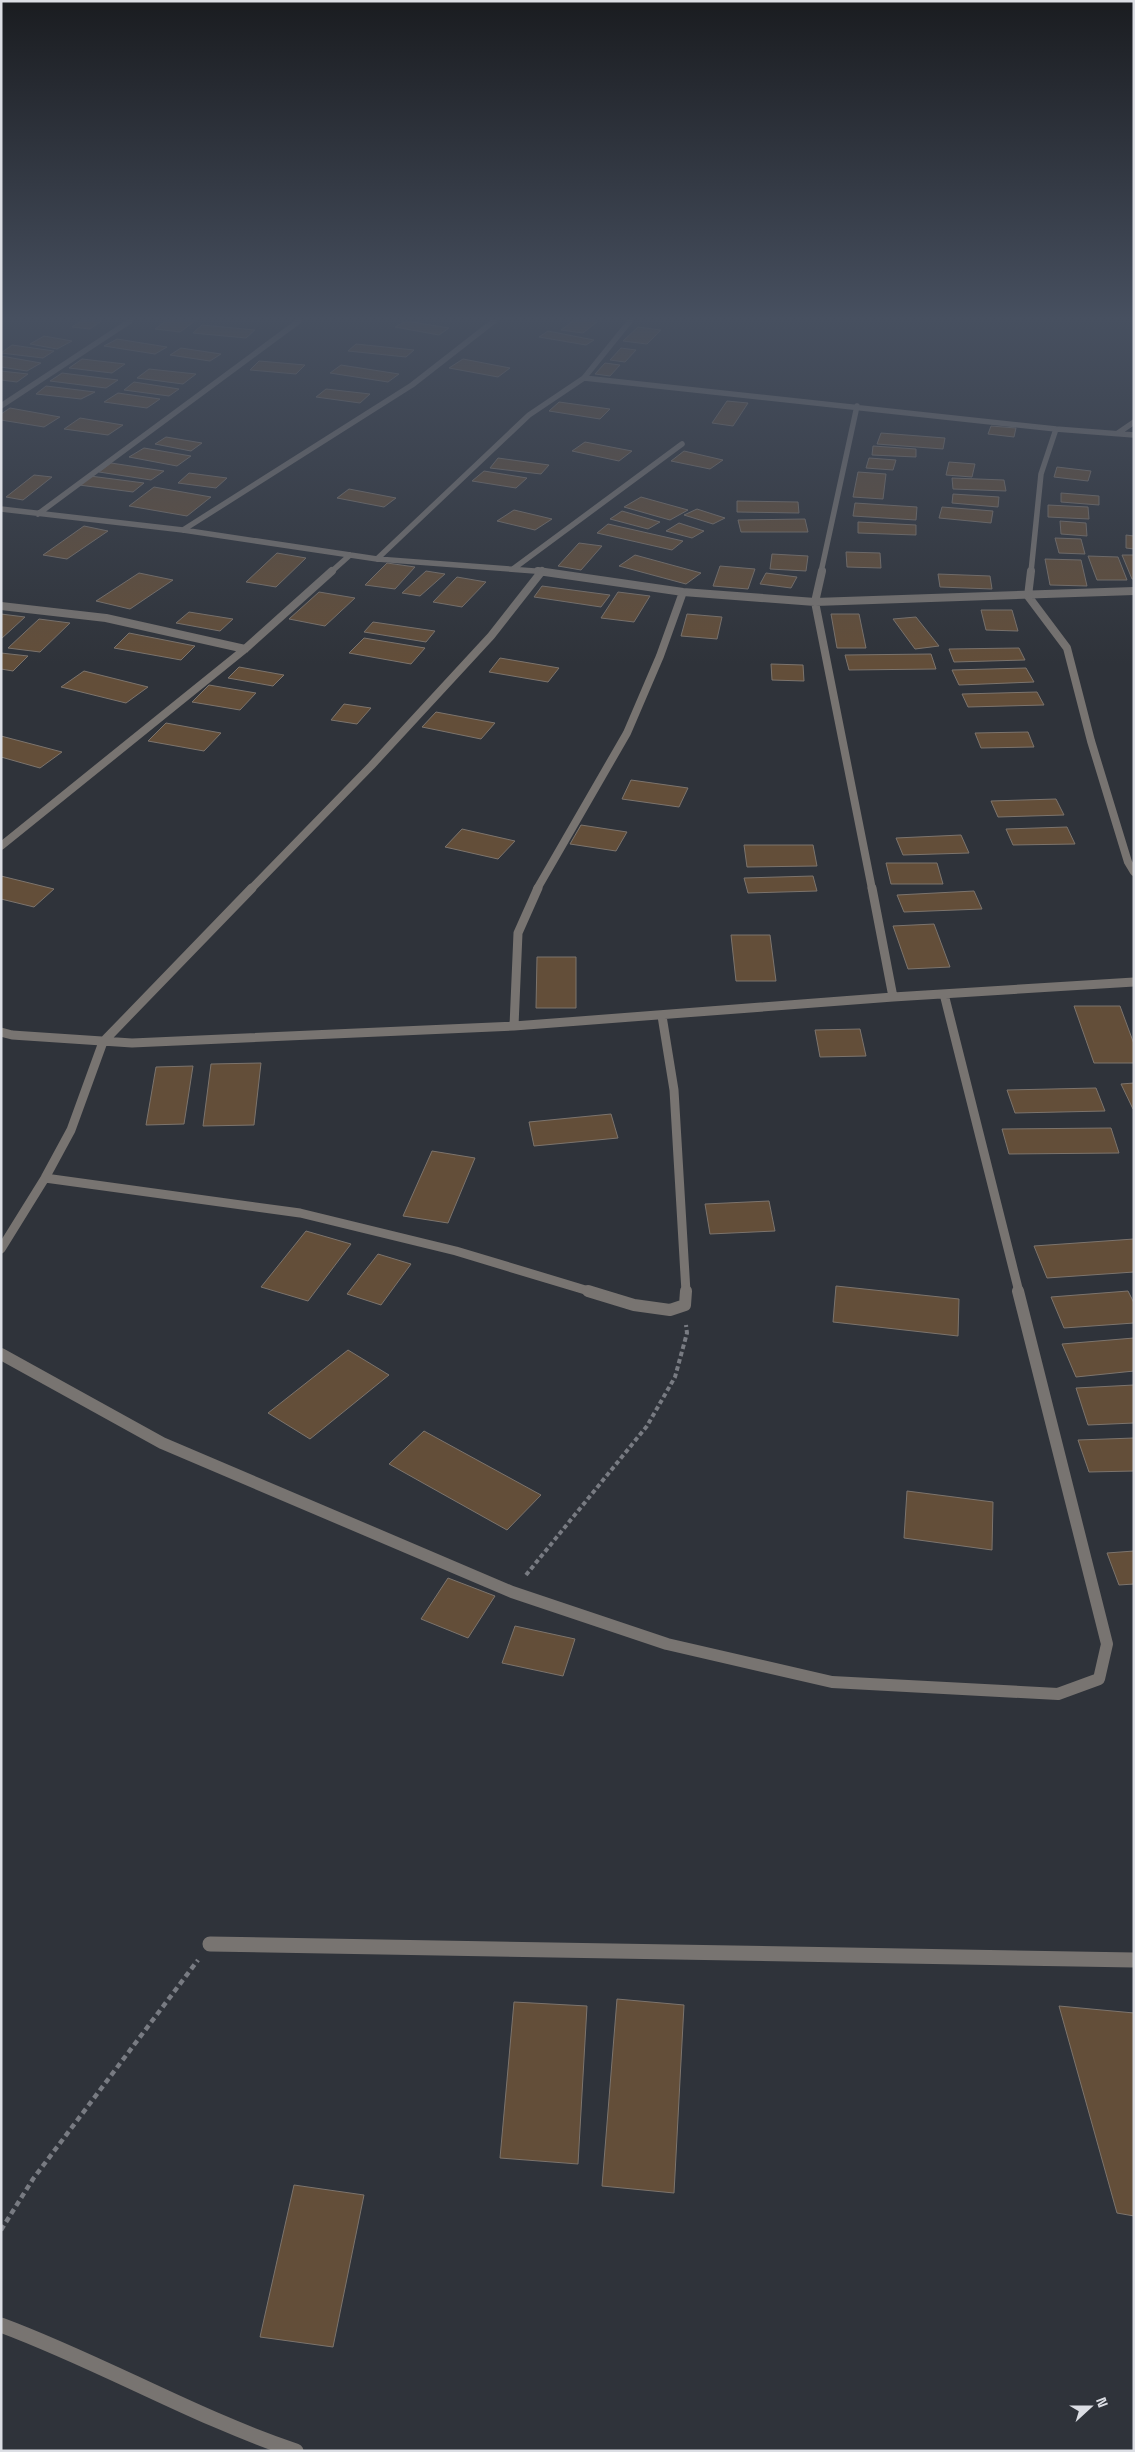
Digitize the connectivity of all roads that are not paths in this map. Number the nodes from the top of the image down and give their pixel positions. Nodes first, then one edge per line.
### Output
1 (143, 435) edge
2 (332, 435) edge
3 (506, 435) edge
4 (851, 435) edge
5 (1054, 435) edge
6 (682, 444) dead end
7 (1, 509) edge
8 (38, 514) junction
9 (183, 530) junction
10 (350, 555) junction
11 (377, 558) junction
12 (513, 569) junction
13 (542, 571) junction
14 (1134, 591) edge
15 (683, 592) junction
16 (1028, 596) junction
17 (815, 602) junction
18 (1, 606) edge
19 (245, 649) junction
20 (1, 846) edge
21 (1134, 872) edge
22 (1134, 982) edge
23 (944, 994) junction
24 (893, 997) junction
25 (662, 1016) junction
26 (514, 1026) junction
27 (1, 1032) edge
28 (103, 1042) junction
29 (45, 1178) junction
30 (1, 1249) edge
31 (1, 1354) edge
32 (210, 1944) road end
33 (1134, 1960) edge
34 (1, 2325) edge
35 (295, 2451) edge

1 - 8 street
2 - 9 street
3 - 11 street
4 - 17 street
5 - 16 street
6 - 12 street
7 - 8 street
8 - 9 street
9 - 10 street
10 - 11 street
10 - 19 street
11 - 12 street
12 - 13 street
13 - 15 street
13 - 28 street
14 - 16 street
15 - 17 street
15 - 26 street
16 - 17 street
16 - 21 street
17 - 24 street
18 - 19 street
19 - 20 street
22 - 23 street
23 - 24 street
23 - 31 street
24 - 25 street
25 - 26 street
25 - 29 street
26 - 28 street
27 - 28 street
28 - 29 street
29 - 30 street
32 - 33 street
34 - 35 street

